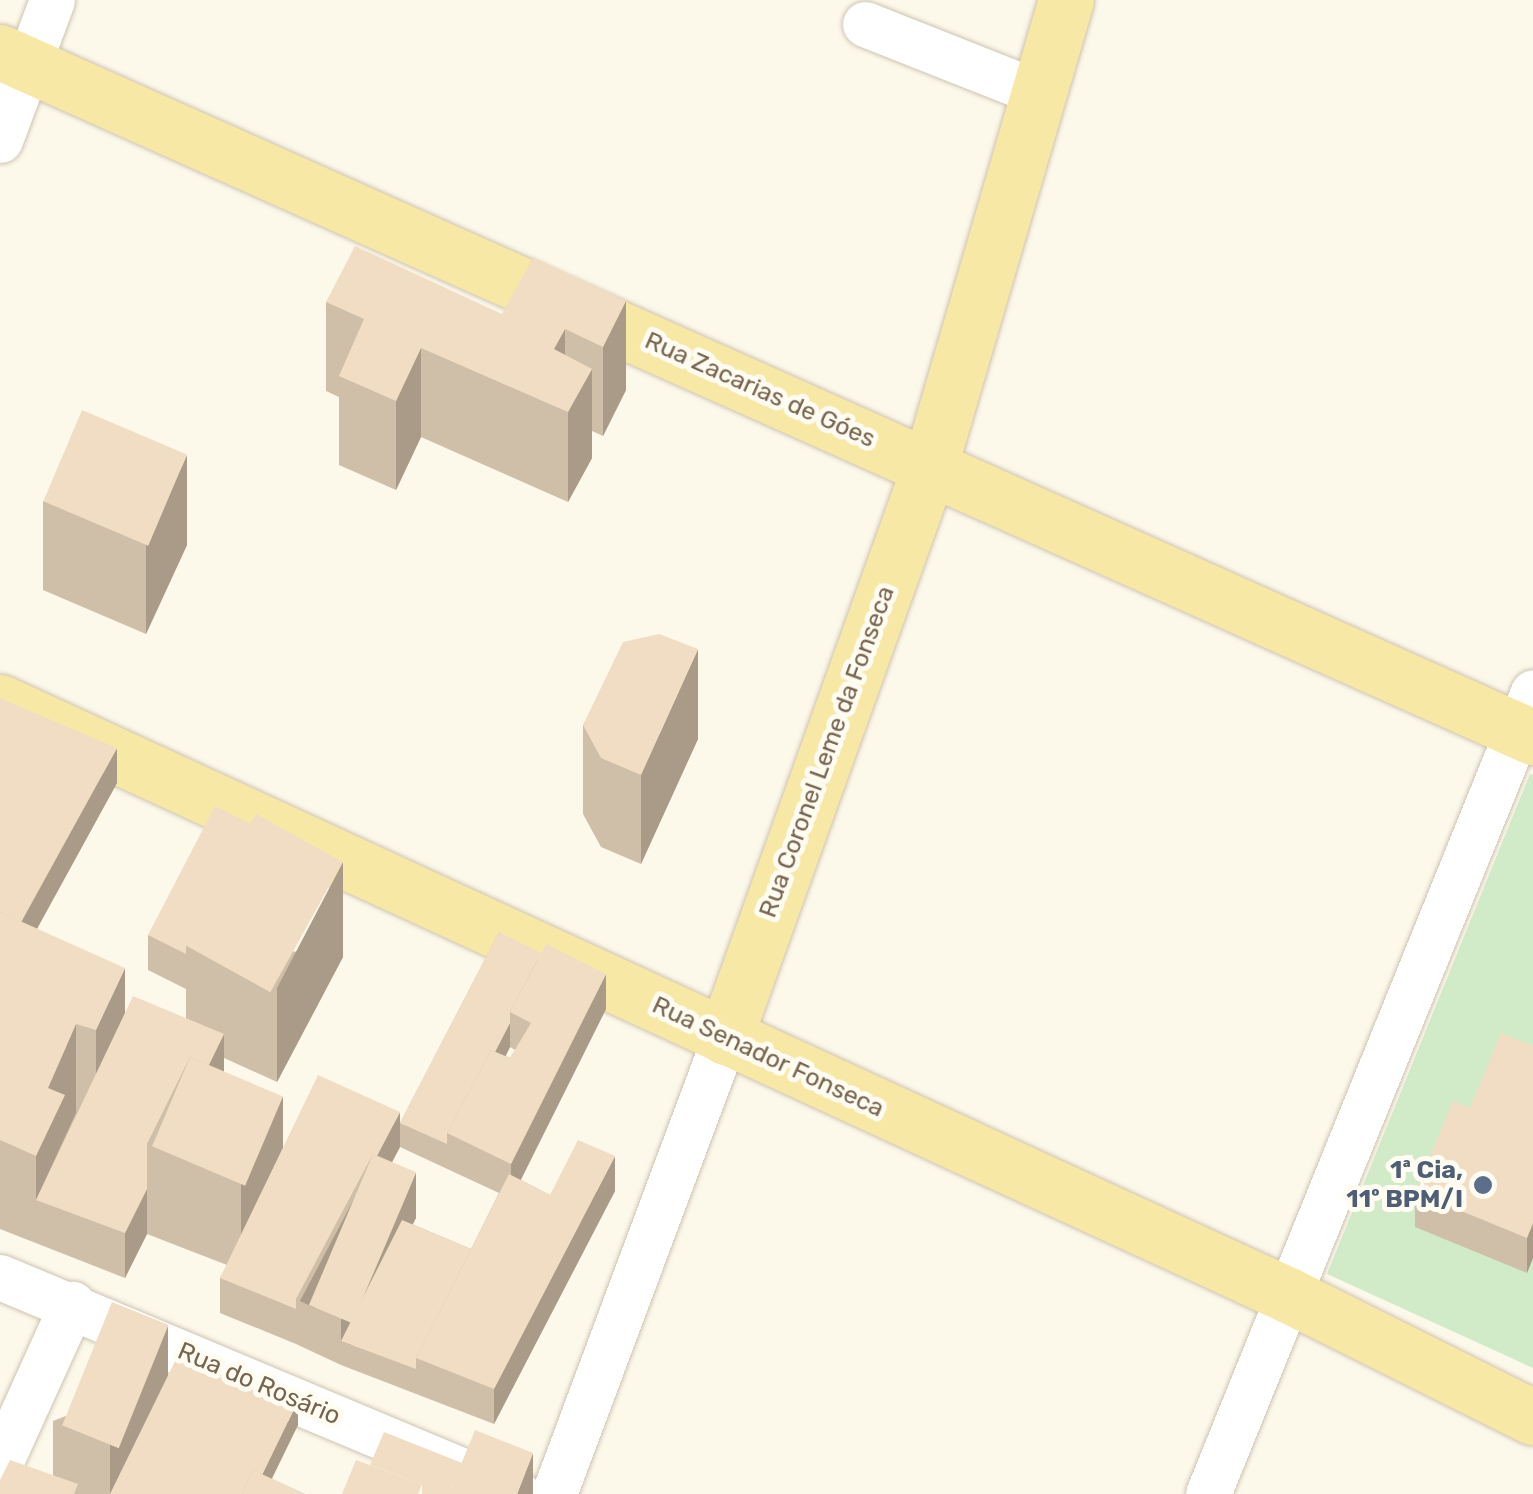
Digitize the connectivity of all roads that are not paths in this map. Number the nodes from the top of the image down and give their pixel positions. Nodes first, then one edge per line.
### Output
1 (52, 0) edge
2 (1060, 2) edge
3 (865, 24) dead end
4 (13, 58) edge
5 (1039, 93) junction
6 (0, 140) edge
7 (930, 465) junction
8 (0, 702) edge
9 (1528, 720) edge
10 (725, 1038) junction
11 (0, 1276) edge
12 (1288, 1295) junction
13 (72, 1304) junction
14 (1533, 1417) edge
15 (0, 1463) edge
16 (518, 1494) edge
17 (554, 1494) edge
18 (1208, 1494) edge

1 - 4 street
2 - 5 main road, Rua Coronel Leme da Fonseca
3 - 5 street
4 - 6 street
4 - 7 main road, Rua Zacarias de Góes
5 - 7 main road, Rua Coronel Leme da Fonseca
7 - 9 main road, Rua Zacarias de Góes
7 - 10 main road, Rua Coronel Leme da Fonseca
8 - 10 main road, Rua Senador Fonseca
9 - 12 street
10 - 12 main road, Rua Senador Fonseca
10 - 17 street, Rua Coronel Leme da Fonseca
11 - 13 street, Rua do Rosário
12 - 14 main road, Rua Senador Fonseca
12 - 18 street
13 - 15 street
13 - 16 street, Rua do Rosário

